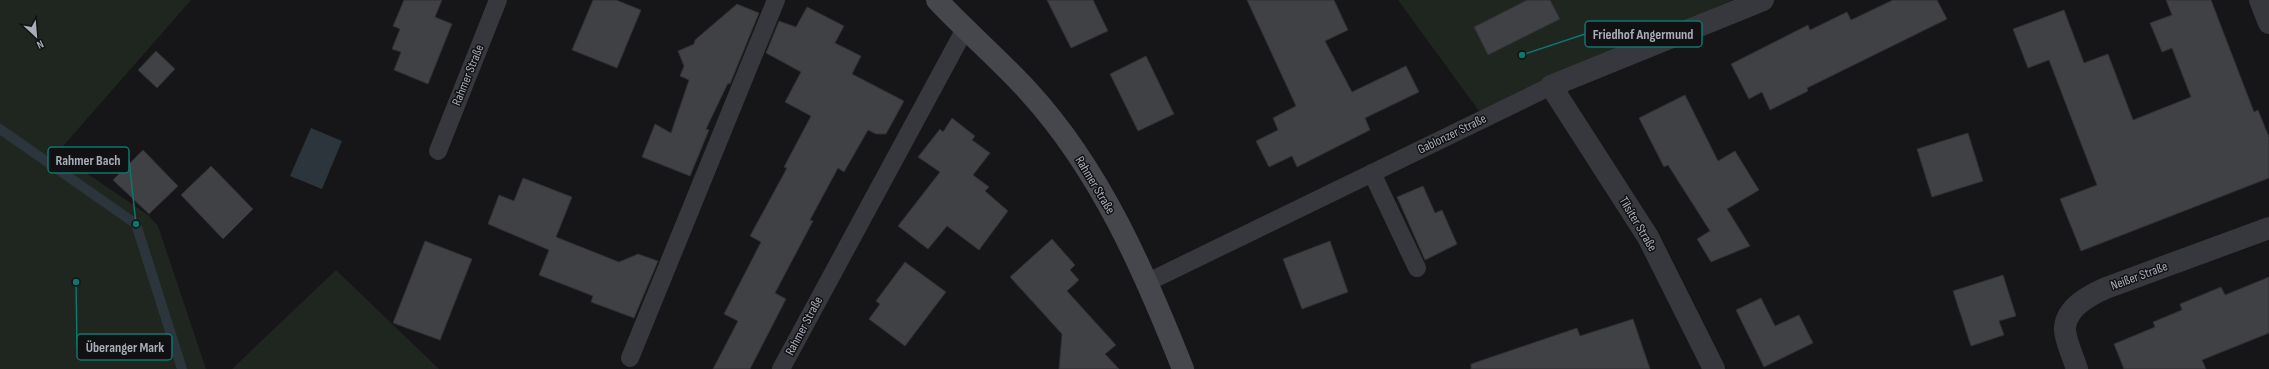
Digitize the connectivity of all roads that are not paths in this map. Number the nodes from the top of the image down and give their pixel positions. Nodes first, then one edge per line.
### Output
1 (498, 0) edge
2 (776, 0) edge
3 (939, 0) edge
4 (1763, 0) edge
5 (2260, 0) edge
6 (2269, 23) edge
7 (965, 29) junction
8 (1552, 86) junction
9 (438, 151) dead end
10 (1372, 173) junction
11 (2269, 228) edge
12 (1417, 268) dead end
13 (1148, 282) junction
14 (630, 358) dead end
15 (781, 369) edge
16 (1183, 369) edge
17 (1714, 369) edge
18 (2077, 369) edge

1 - 9 lane, Rahmer Straße
2 - 14 lane
3 - 7 main road, Rahmer Straße
4 - 8 street, Gablonzer Straße
5 - 6 street
7 - 13 main road, Rahmer Straße
7 - 15 lane, Rahmer Straße
8 - 10 lane, Gablonzer Straße
8 - 17 street, Tilsiter Straße
10 - 12 lane
10 - 13 lane, Gablonzer Straße
11 - 18 street, Neißer Straße
13 - 16 main road, Rahmer Straße

